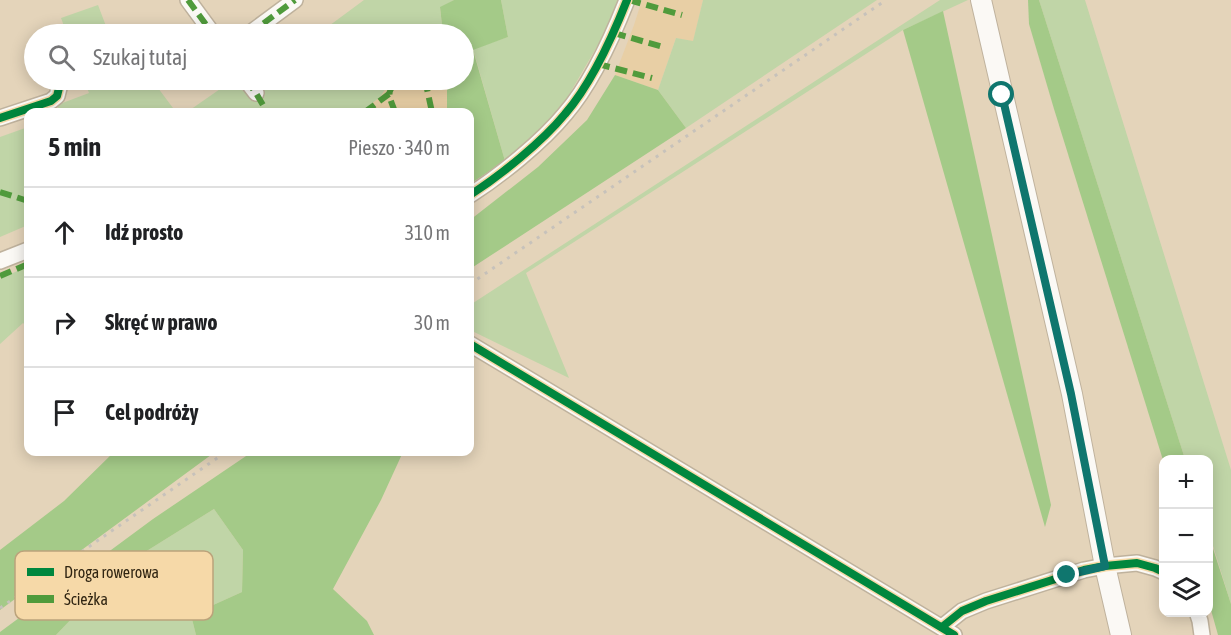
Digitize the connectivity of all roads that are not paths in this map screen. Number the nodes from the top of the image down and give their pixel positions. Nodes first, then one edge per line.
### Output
1 (188, 0) edge
2 (295, 0) edge
3 (627, 0) edge
4 (981, 0) edge
5 (206, 24) edge
6 (263, 24) edge
7 (58, 90) edge
8 (254, 90) edge
9 (256, 93) dead end
10 (28, 108) edge
11 (24, 110) edge
12 (0, 118) edge
13 (474, 192) edge
14 (24, 252) edge
15 (0, 261) edge
16 (474, 346) edge
17 (1110, 566) junction
18 (1159, 570) edge
19 (1199, 617) edge
20 (948, 631) edge
21 (1121, 635) edge
22 (1132, 635) edge
23 (1202, 635) edge

1 - 5 street
2 - 6 street
3 - 13 street
4 - 17 main road
7 - 10 street
8 - 9 street
11 - 12 street
14 - 15 street
16 - 20 street
17 - 18 street
17 - 20 street
17 - 21 main road
17 - 22 main road
19 - 23 street

